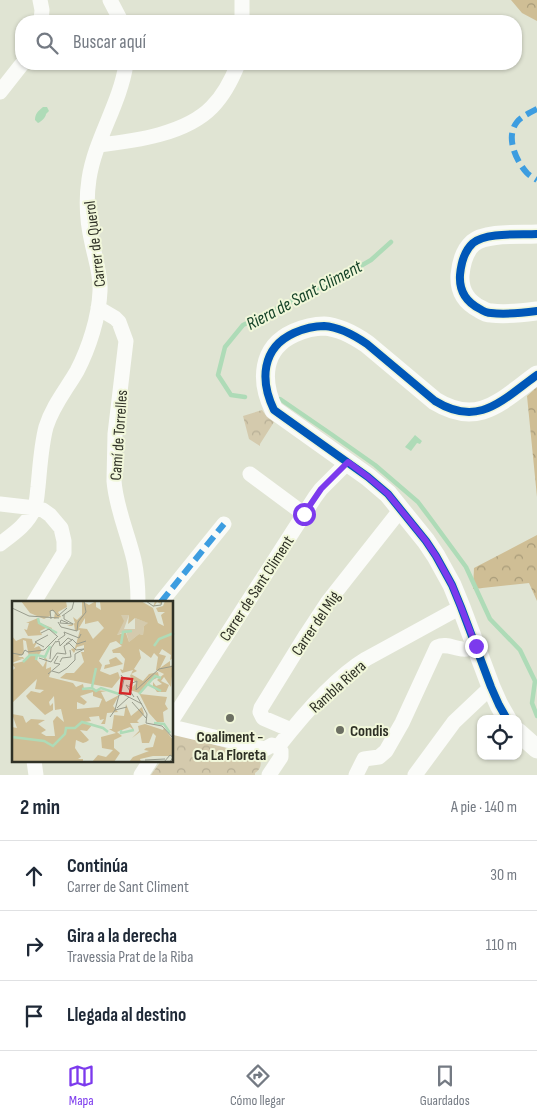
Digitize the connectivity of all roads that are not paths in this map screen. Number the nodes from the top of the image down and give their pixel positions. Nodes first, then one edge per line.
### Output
1 (40, 0) edge
2 (242, 0) edge
3 (111, 2) edge
4 (42, 15) edge
5 (118, 15) edge
6 (242, 15) edge
7 (17, 70) edge
8 (125, 70) edge
9 (236, 70) edge
10 (0, 92) edge
11 (99, 145) junction
12 (537, 234) edge
13 (98, 308) junction
14 (537, 311) edge
15 (537, 376) edge
16 (348, 462) junction
17 (250, 474) dead end
18 (0, 504) edge
19 (35, 508) junction
20 (401, 509) junction
21 (304, 514) junction
22 (224, 524) dead end
23 (0, 544) edge
24 (35, 601) edge
25 (138, 601) edge
26 (162, 601) edge
27 (461, 607) junction
28 (476, 646) junction
29 (491, 687) junction
30 (505, 715) edge
31 (174, 717) edge
32 (174, 728) edge
33 (291, 730) junction
34 (522, 736) edge
35 (537, 749) edge
36 (273, 753) junction
37 (34, 762) edge
38 (149, 762) edge
39 (36, 775) edge
40 (141, 775) edge
41 (269, 775) edge
42 (356, 775) edge
43 (415, 775) edge

1 - 4 street
2 - 6 street
3 - 5 street
7 - 10 street
8 - 11 street, Carrer de Querol
9 - 11 street
11 - 13 street, Carrer de Querol
12 - 14 street
13 - 19 street, Carrer de Querol
13 - 25 street, Camí de Torrelles
15 - 16 street
16 - 20 street
16 - 21 street, Carrer de Sant Climent
17 - 21 street
18 - 19 street
19 - 23 street
19 - 24 street
20 - 27 street
20 - 33 street, Carrer del Mig
21 - 31 street, Carrer de Sant Climent
22 - 26 street
27 - 28 street
27 - 33 street, Rambla Riera
28 - 29 street
28 - 42 street
29 - 30 street
29 - 43 street
32 - 36 street
33 - 36 street, Rambla Riera
34 - 35 street
36 - 41 street, Rambla Riera
37 - 39 street
38 - 40 street

